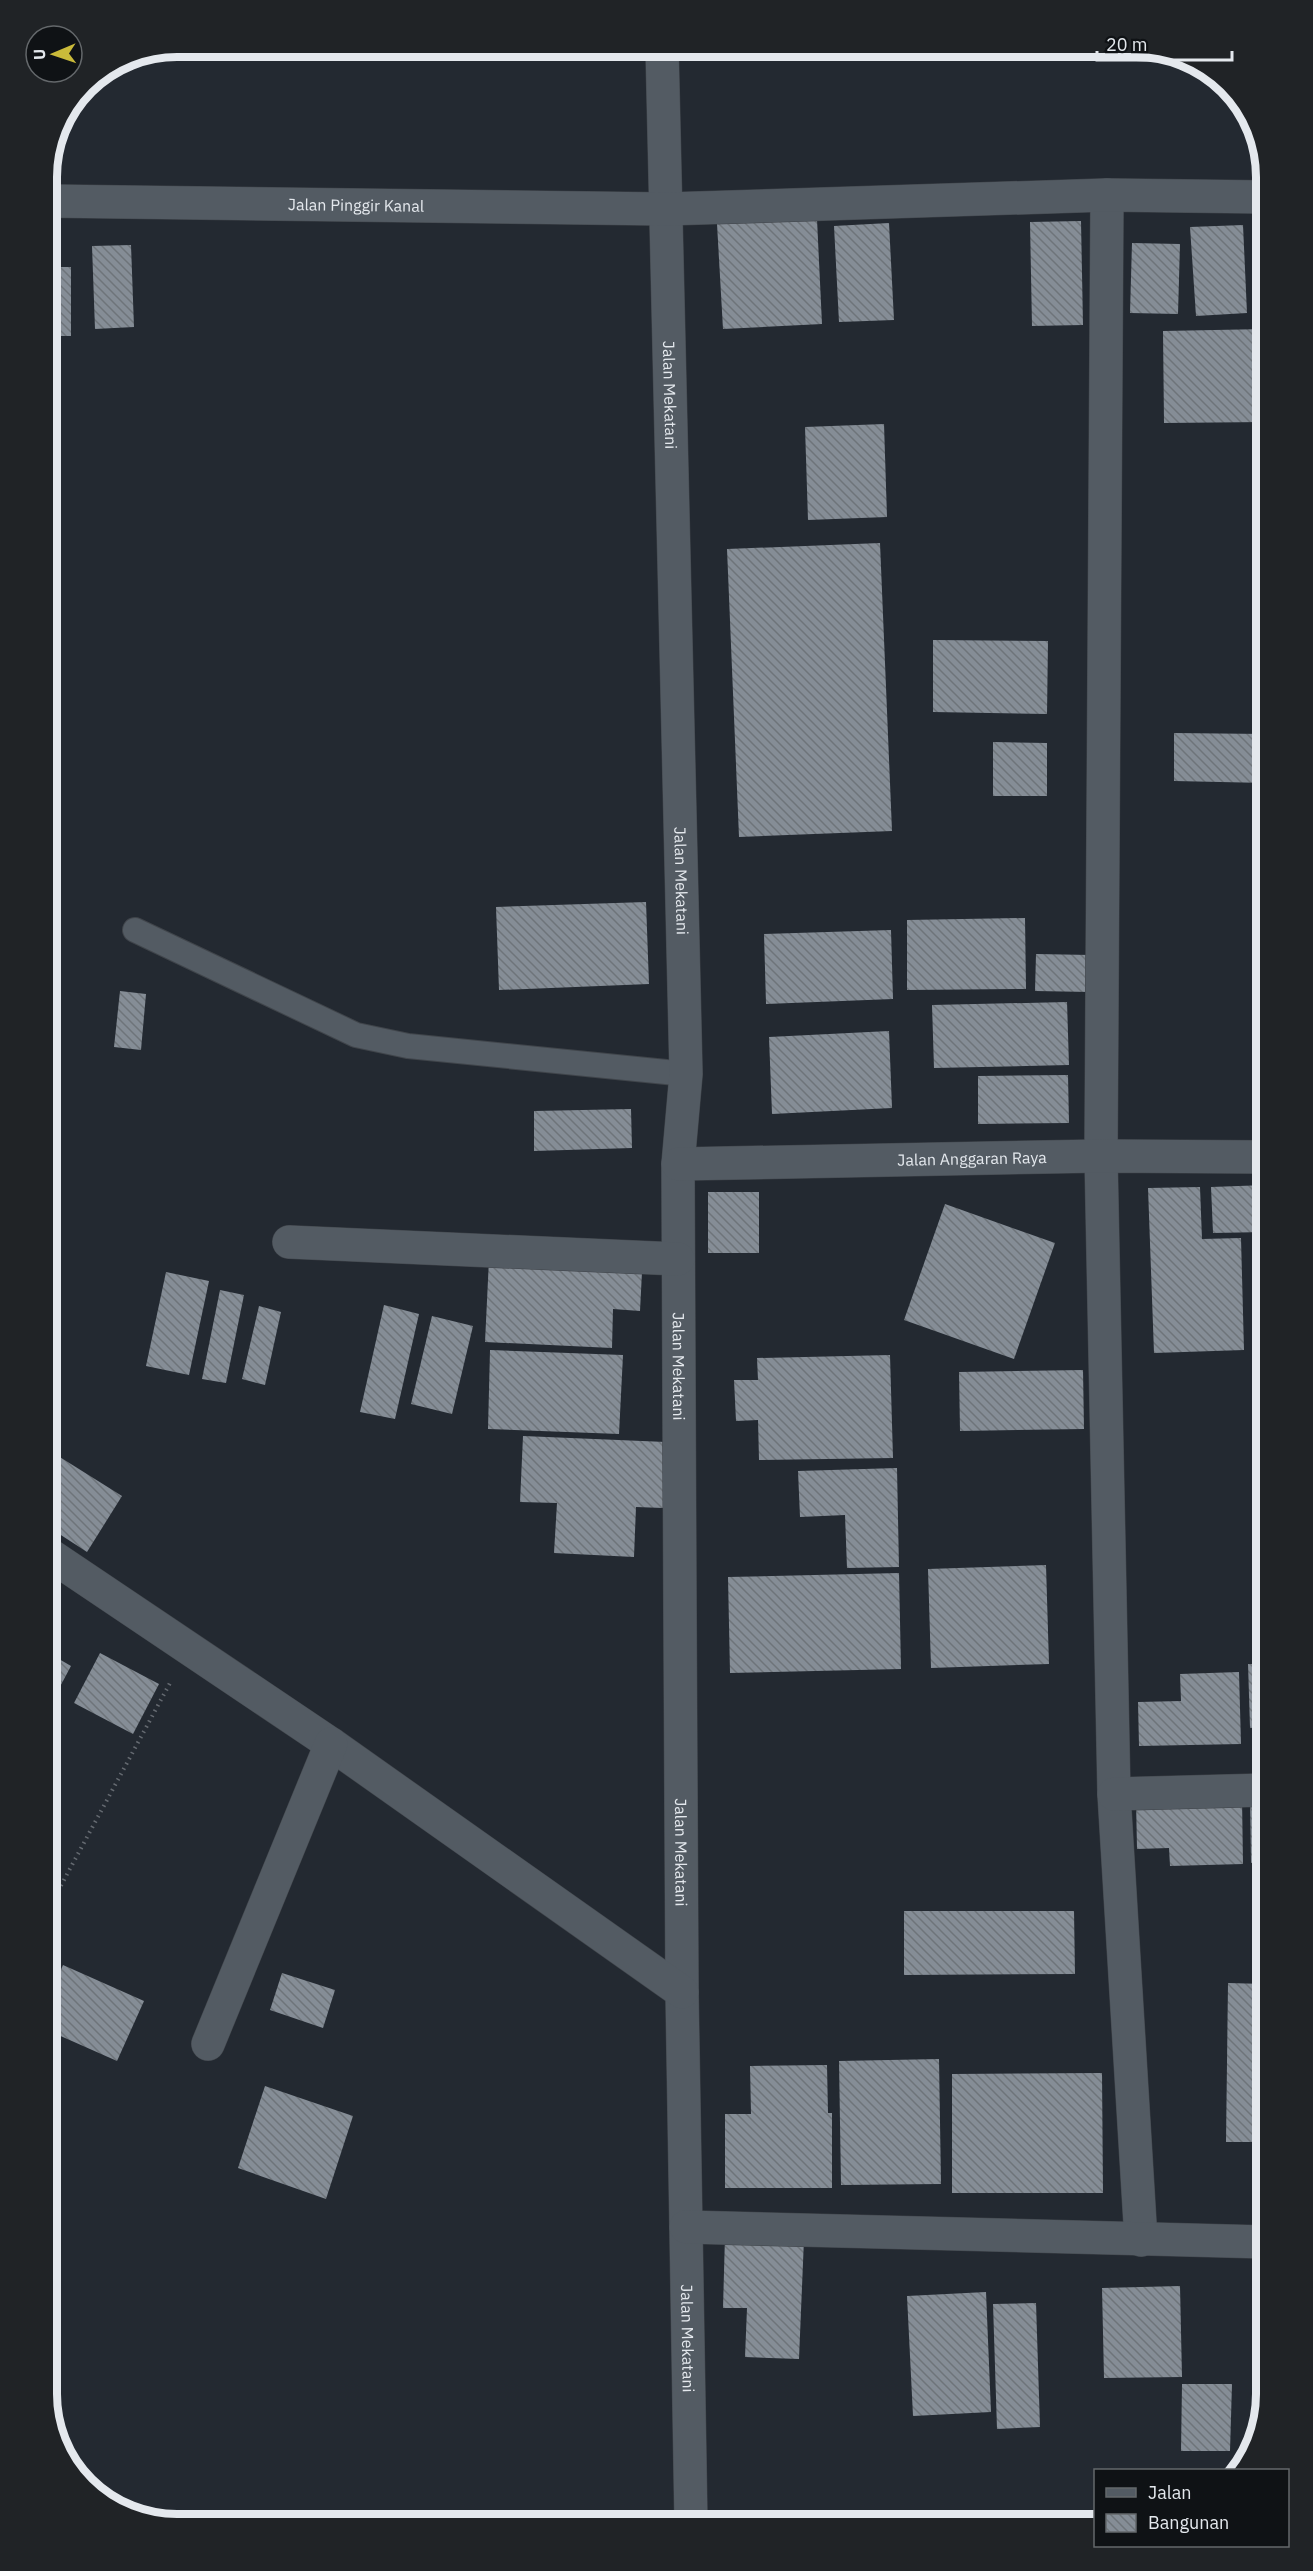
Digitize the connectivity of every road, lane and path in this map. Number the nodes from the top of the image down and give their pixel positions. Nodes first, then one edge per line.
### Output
1 (662, 57) edge
2 (1107, 195) junction
3 (1256, 197) edge
4 (57, 201) edge
5 (666, 209) junction
6 (135, 930) dead end
7 (686, 1074) junction
8 (1101, 1156) junction
9 (1256, 1157) edge
10 (678, 1164) junction
11 (289, 1242) dead end
12 (678, 1259) junction
13 (57, 1560) edge
14 (189, 1648) junction
15 (331, 1744) junction
16 (1256, 1790) edge
17 (1114, 1794) junction
18 (58, 1891) dead end
19 (682, 1992) junction
20 (208, 2044) dead end
21 (686, 2228) junction
22 (1141, 2240) junction
23 (1256, 2242) edge
24 (692, 2514) edge

1 - 5 street, Jalan Mekatani
2 - 3 street, Jalan Pinggir Kanal
2 - 5 street, Jalan Pinggir Kanal
2 - 8 street
4 - 5 street, Jalan Pinggir Kanal
5 - 7 street, Jalan Mekatani
6 - 7 lane
7 - 10 street, Jalan Mekatani
8 - 9 street, Jalan Anggaran Raya
8 - 10 street, Jalan Anggaran Raya
8 - 17 street
10 - 12 street, Jalan Mekatani
11 - 12 street
12 - 19 street, Jalan Mekatani
13 - 14 street
14 - 15 street
14 - 18 path
15 - 19 street
15 - 20 street
16 - 17 street
17 - 22 street
19 - 21 street, Jalan Mekatani
21 - 22 street
21 - 24 street, Jalan Mekatani
22 - 23 street

